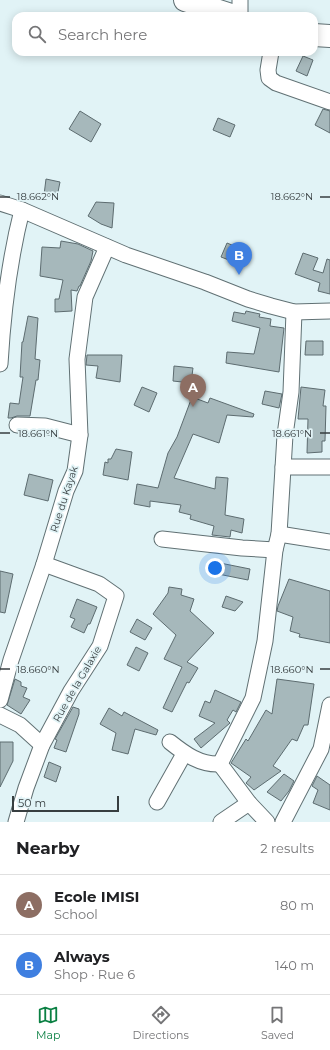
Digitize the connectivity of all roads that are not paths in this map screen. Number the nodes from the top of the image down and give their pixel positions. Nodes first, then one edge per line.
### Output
1 (185, 0) edge
2 (240, 0) edge
3 (222, 12) edge
4 (240, 12) edge
5 (318, 36) edge
6 (330, 36) edge
7 (270, 56) edge
8 (330, 102) edge
9 (0, 203) edge
10 (22, 210) junction
11 (107, 247) junction
12 (330, 311) edge
13 (294, 312) junction
14 (0, 364) edge
15 (17, 425) dead end
16 (80, 435) junction
17 (283, 467) junction
18 (330, 467) edge
19 (279, 534) junction
20 (162, 538) dead end
21 (330, 542) edge
22 (275, 550) junction
23 (44, 564) junction
24 (0, 700) edge
25 (330, 705) edge
26 (0, 715) edge
27 (170, 742) dead end
28 (42, 745) junction
29 (326, 745) edge
30 (184, 754) junction
31 (220, 764) junction
32 (157, 802) dead end
33 (249, 802) junction
34 (17, 822) edge
35 (221, 822) edge
36 (267, 822) edge
37 (283, 822) edge

1 - 3 street
2 - 4 street
5 - 6 street
7 - 8 street
9 - 10 street
10 - 11 street
10 - 14 street
11 - 13 street
11 - 16 street, Rue du Kayak
12 - 13 street
13 - 17 street
15 - 16 street
16 - 23 street, Rue du Kayak
17 - 18 street
17 - 19 street
19 - 21 street
19 - 22 street
20 - 22 street
22 - 31 street
23 - 24 street, Rue du Kayak
23 - 28 street, Rue de la Galaxie
25 - 29 street
26 - 28 street
27 - 30 street
28 - 34 street, Rue de la Galaxie
29 - 37 street
30 - 31 street
30 - 32 street
31 - 33 street
33 - 35 street
33 - 36 street

